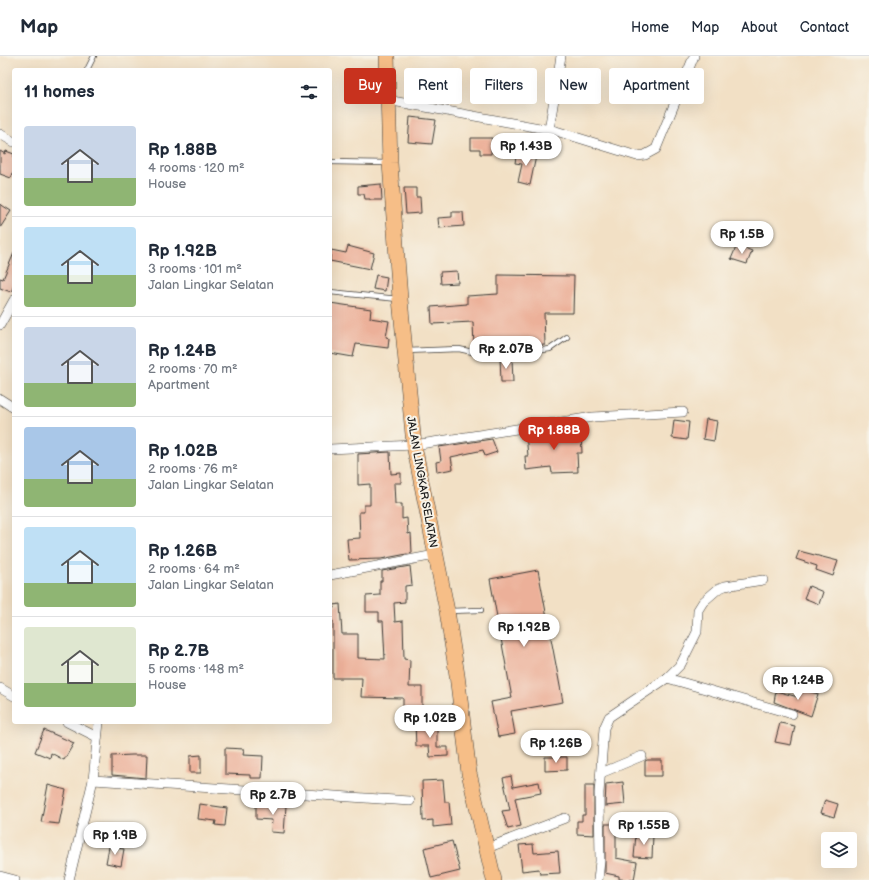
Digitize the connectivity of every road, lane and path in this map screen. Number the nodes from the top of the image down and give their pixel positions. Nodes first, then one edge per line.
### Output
1 (94, 56) edge
2 (387, 56) edge
3 (561, 56) edge
4 (694, 56) edge
5 (88, 68) edge
6 (387, 68) edge
7 (396, 102) edge
8 (387, 104) edge
9 (549, 130) junction
10 (0, 134) edge
11 (12, 140) edge
12 (332, 162) edge
13 (390, 163) junction
14 (332, 292) edge
15 (400, 299) junction
16 (12, 304) edge
17 (0, 325) edge
18 (567, 336) dead end
19 (405, 351) junction
20 (0, 399) edge
21 (12, 407) edge
22 (683, 412) dead end
23 (414, 445) junction
24 (332, 448) edge
25 (434, 555) junction
26 (332, 575) edge
27 (763, 580) dead end
28 (481, 610) dead end
29 (447, 611) junction
30 (667, 678) junction
31 (0, 688) edge
32 (12, 695) edge
33 (792, 714) dead end
34 (71, 724) edge
35 (99, 724) edge
36 (97, 737) junction
37 (642, 756) dead end
38 (601, 773) junction
39 (93, 780) junction
40 (410, 801) dead end
41 (565, 818) dead end
42 (486, 848) junction
43 (0, 876) edge
44 (15, 880) edge
45 (69, 880) edge
46 (494, 880) edge
47 (598, 880) edge

1 - 5 lane
2 - 6 highway, JALAN LINGKAR SELATAN
3 - 9 street
4 - 9 street
7 - 9 street
8 - 13 highway, JALAN LINGKAR SELATAN
10 - 11 street
12 - 13 lane
13 - 15 highway, JALAN LINGKAR SELATAN
14 - 15 lane
15 - 19 highway, JALAN LINGKAR SELATAN
16 - 17 street
18 - 19 lane
19 - 23 highway, JALAN LINGKAR SELATAN
20 - 21 street
22 - 23 street
23 - 24 street
23 - 25 highway, JALAN LINGKAR SELATAN
25 - 26 street
25 - 29 highway, JALAN LINGKAR SELATAN
27 - 30 street
28 - 29 lane
29 - 42 highway, JALAN LINGKAR SELATAN
30 - 33 street
30 - 38 street
31 - 32 street
34 - 36 street
35 - 36 street
36 - 39 street
37 - 38 street
38 - 47 street
39 - 40 street
39 - 45 street
41 - 42 street
42 - 46 highway, JALAN LINGKAR SELATAN
43 - 44 street

